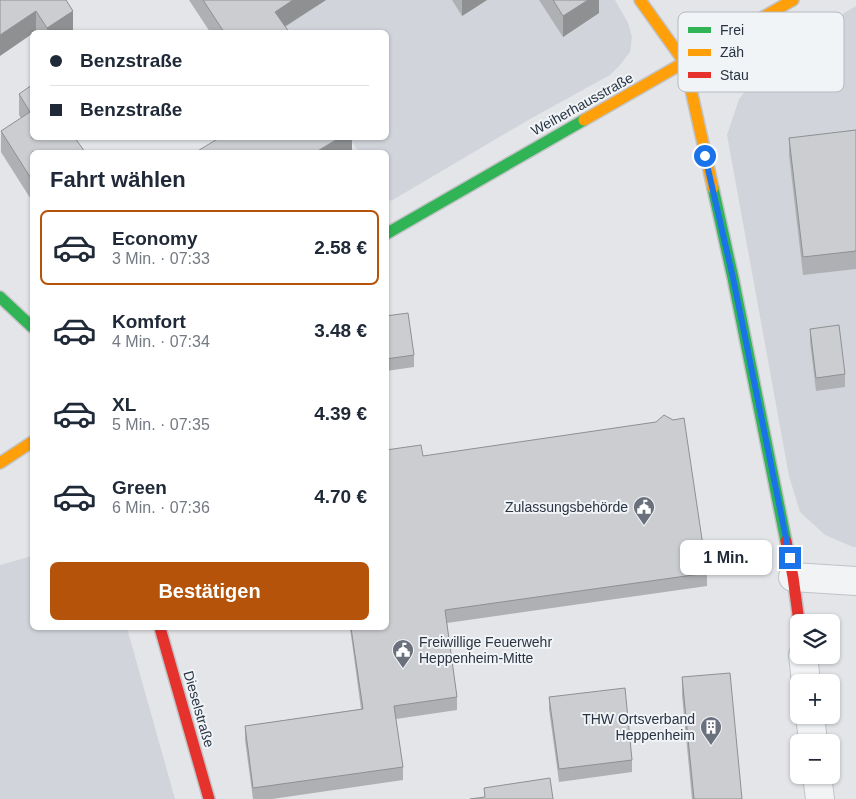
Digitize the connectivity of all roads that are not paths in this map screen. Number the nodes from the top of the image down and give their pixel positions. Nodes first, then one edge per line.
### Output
1 (640, 0) edge
2 (794, 0) edge
3 (773, 12) edge
4 (678, 53) edge
5 (678, 67) edge
6 (691, 92) edge
7 (389, 232) edge
8 (0, 298) edge
9 (30, 325) edge
10 (30, 443) edge
11 (0, 463) edge
12 (793, 577) junction
13 (856, 581) edge
14 (798, 614) edge
15 (161, 630) edge
16 (818, 784) edge
17 (209, 799) edge
18 (820, 799) edge

1 - 4 street
2 - 3 street, Weiherhausstraße
5 - 7 street, Weiherhausstraße
6 - 12 street
8 - 9 street
10 - 11 street
12 - 13 street
12 - 14 street
15 - 17 street, Dieselstraße
16 - 18 street

